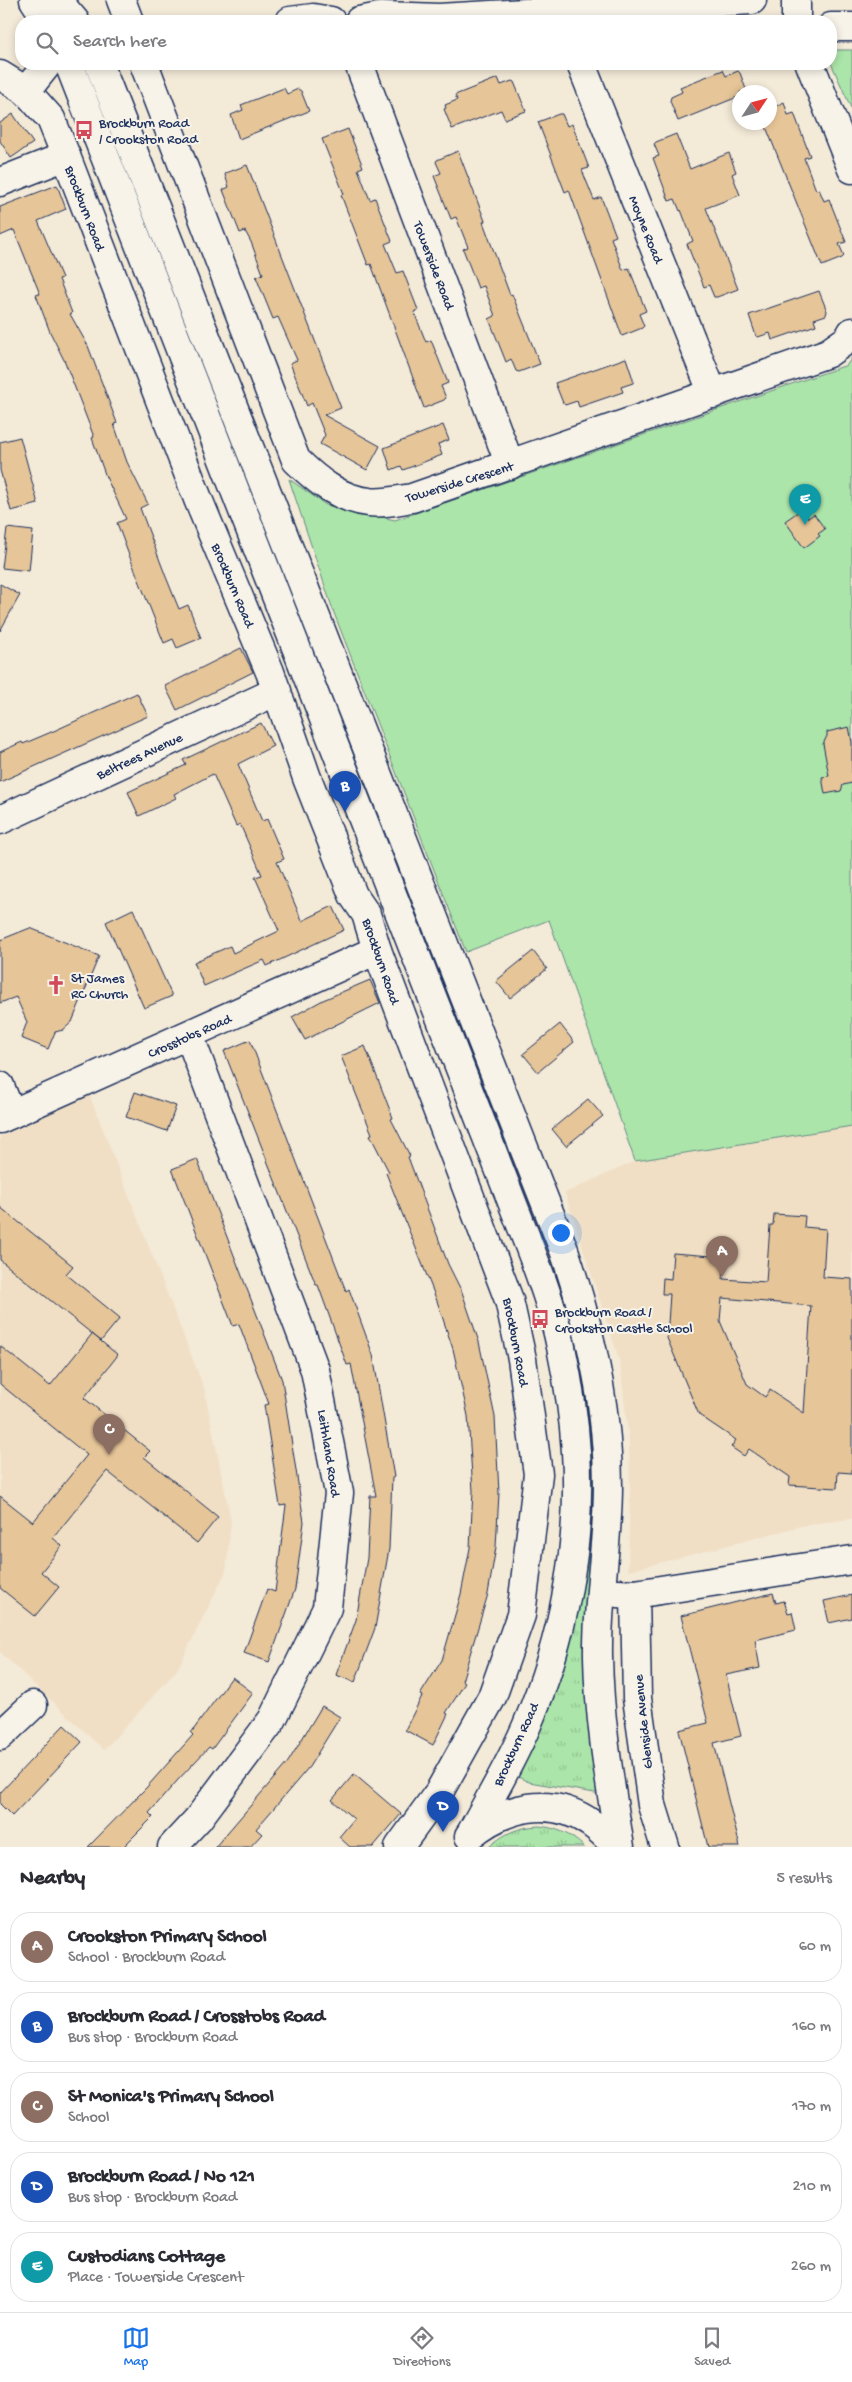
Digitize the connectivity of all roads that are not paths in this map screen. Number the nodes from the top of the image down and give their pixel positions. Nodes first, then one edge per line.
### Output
1 (34, 0) edge
2 (57, 0) edge
3 (121, 0) edge
4 (752, 0) edge
5 (777, 0) edge
6 (796, 0) edge
7 (44, 15) edge
8 (69, 15) edge
9 (127, 15) edge
10 (580, 15) edge
11 (796, 15) edge
12 (56, 70) edge
13 (66, 70) edge
14 (101, 70) edge
15 (146, 70) edge
16 (361, 70) edge
17 (583, 70) edge
18 (812, 70) edge
19 (0, 75) edge
20 (26, 91) junction
21 (66, 156) junction
22 (852, 170) edge
23 (0, 182) edge
24 (852, 332) edge
25 (195, 387) junction
26 (714, 394) junction
27 (161, 402) junction
28 (510, 465) junction
29 (277, 691) junction
30 (385, 796) junction
31 (358, 806) junction
32 (0, 820) edge
33 (377, 950) junction
34 (189, 1035) junction
35 (0, 1086) edge
36 (6, 1116) edge
37 (592, 1341) junction
38 (561, 1347) junction
39 (522, 1359) junction
40 (852, 1560) edge
41 (600, 1592) junction
42 (635, 1594) junction
43 (33, 1705) dead end
44 (0, 1736) edge
45 (465, 1841) edge
46 (172, 1847) edge
47 (399, 1847) edge
48 (618, 1847) edge
49 (665, 1847) edge

1 - 7 street
2 - 8 street
3 - 9 street
4 - 10 street
5 - 6 street
6 - 11 street
12 - 20 street
13 - 25 street, Brockburn Road
14 - 30 street
15 - 28 street, Towerside Crescent
16 - 28 street, Towerside Road
17 - 26 street, Moyne Road
18 - 22 street
19 - 20 street, Brockburn Road
20 - 21 street, Brockburn Road
21 - 23 street
21 - 27 street, Brockburn Road
24 - 26 street, Towerside Crescent
25 - 27 street
25 - 31 street, Brockburn Road
26 - 28 street, Towerside Crescent
27 - 29 street, Brockburn Road
29 - 32 street, Beltrees Avenue
29 - 33 street, Brockburn Road
30 - 31 street
30 - 37 street
31 - 38 street, Brockburn Road
33 - 34 street, Crosstobs Road
33 - 39 street, Brockburn Road
34 - 36 street, Crosstobs Road
34 - 46 street, Leithland Road
35 - 36 street
37 - 38 street
37 - 41 street
38 - 39 street
38 - 45 street, Brockburn Road
39 - 47 street, Brockburn Road
40 - 42 street
41 - 42 street
41 - 48 street
42 - 49 street, Glenside Avenue
43 - 44 street
45 - 48 street

